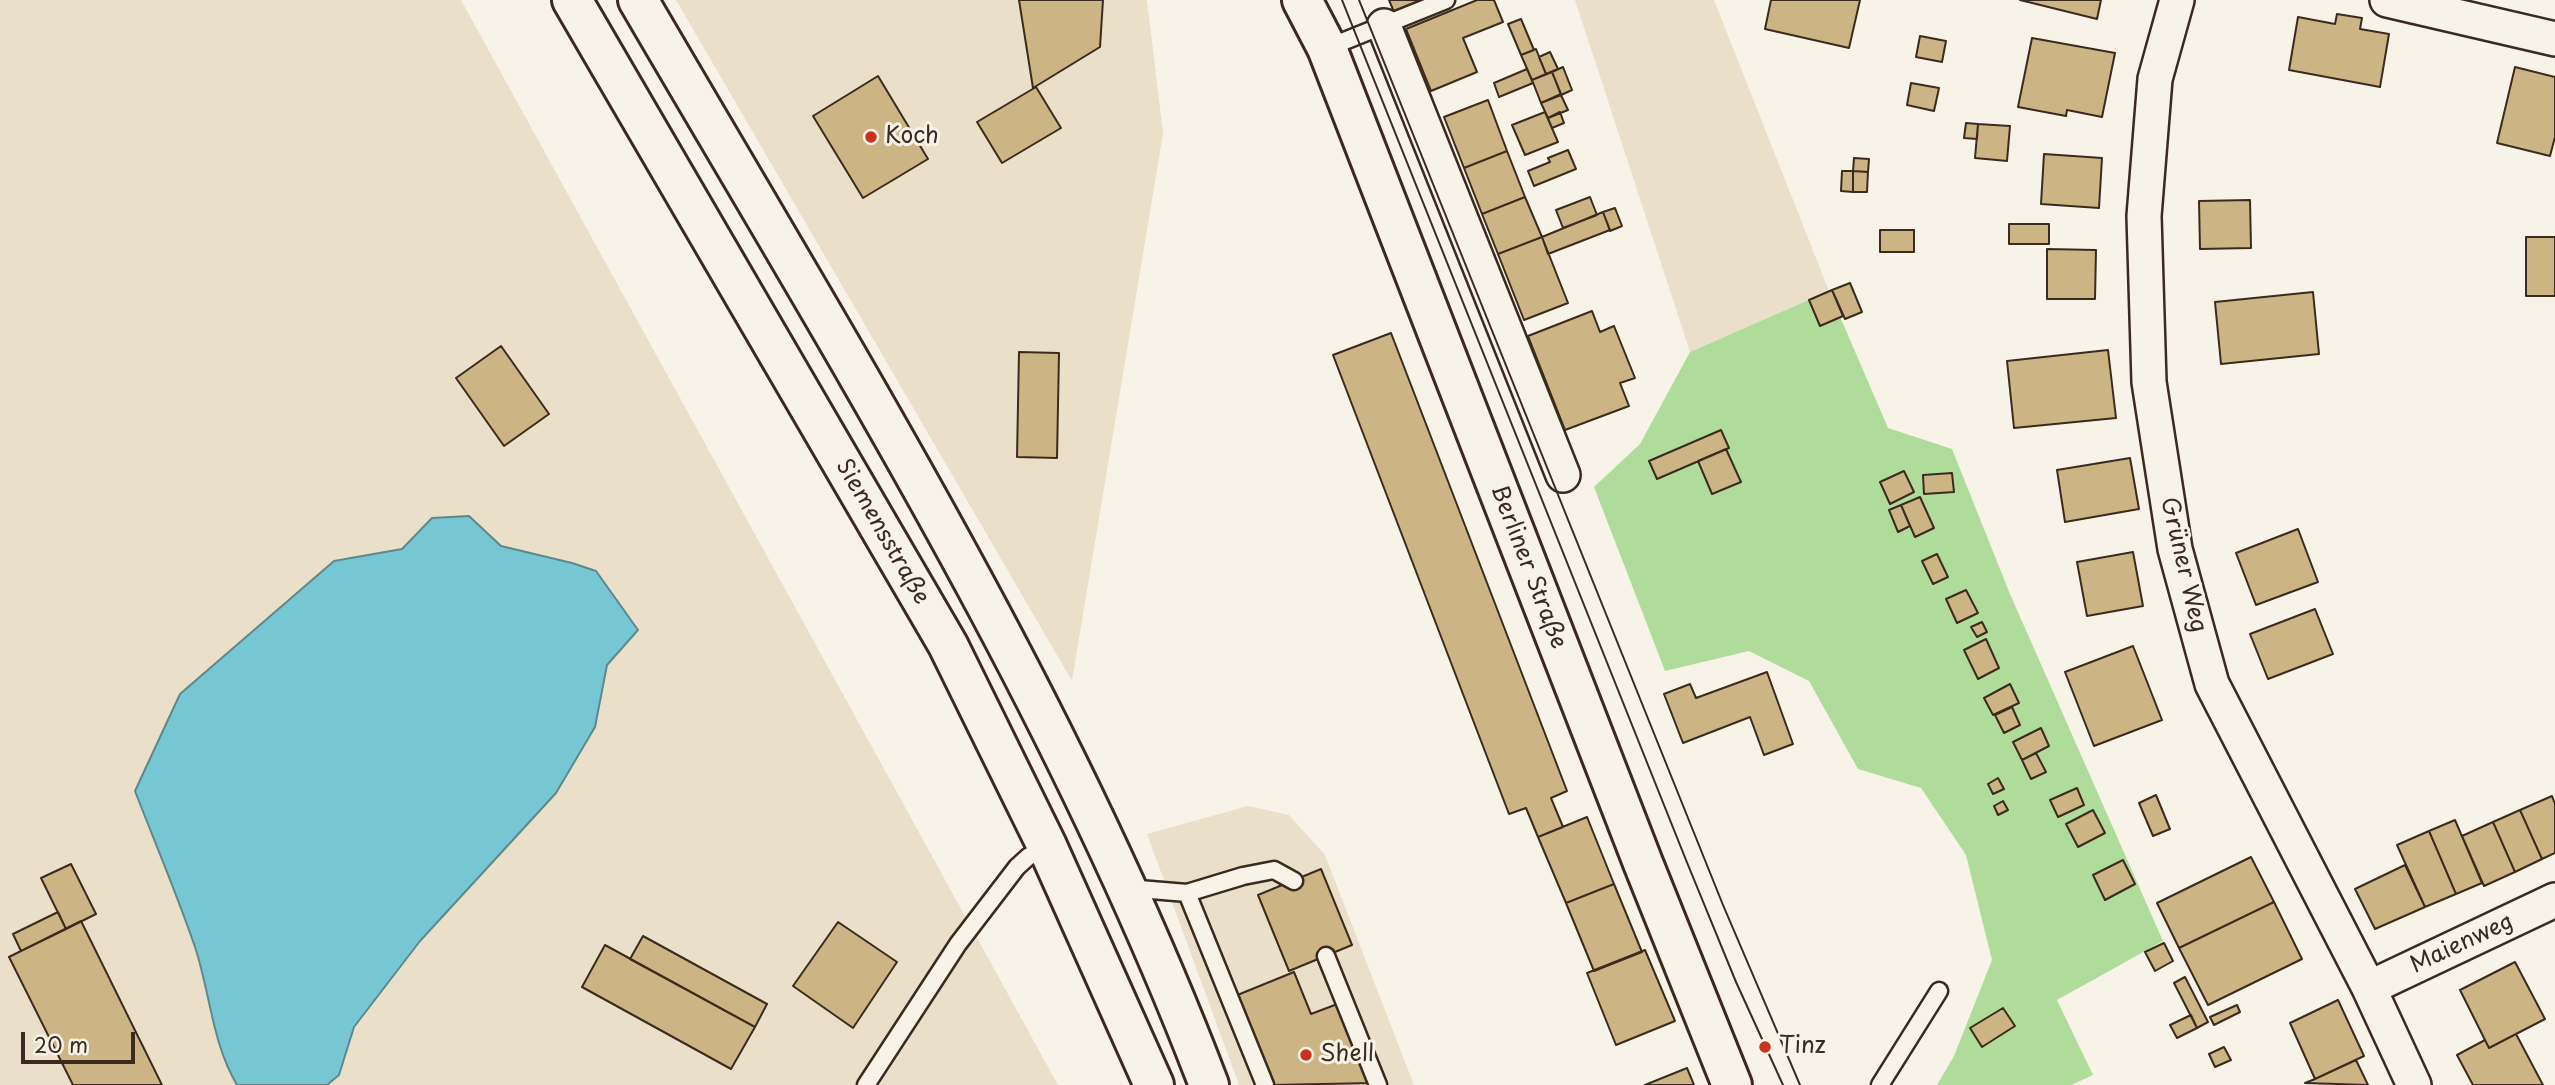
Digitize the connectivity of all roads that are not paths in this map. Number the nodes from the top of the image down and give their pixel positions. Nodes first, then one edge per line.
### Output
1 (572, 0) edge
2 (638, 0) edge
3 (1302, 0) edge
4 (1446, 0) edge
5 (2178, 0) edge
6 (2387, 0) edge
7 (1384, 26) junction
8 (2555, 39) edge
9 (1327, 48) junction
10 (1563, 475) dead end
11 (1046, 846) junction
12 (1294, 881) dead end
13 (1127, 888) junction
14 (1188, 893) junction
15 (2555, 900) edge
16 (1326, 956) dead end
17 (2368, 988) junction
18 (1939, 991) dead end
19 (866, 1085) edge
20 (1154, 1085) edge
21 (1209, 1085) edge
22 (1265, 1085) edge
23 (1378, 1085) edge
24 (1732, 1085) edge
25 (1880, 1085) edge
26 (2414, 1085) edge

1 - 11 main road, Siemensstraße
2 - 13 main road
3 - 9 main road, Berliner Straße
4 - 7 lane
5 - 17 street, Grüner Weg
6 - 8 street
7 - 9 lane
7 - 10 street
9 - 24 main road, Berliner Straße
11 - 19 lane
11 - 20 main road, Siemensstraße
12 - 14 lane
13 - 14 lane
13 - 21 main road
14 - 22 lane
15 - 17 street, Maienweg
16 - 23 lane
17 - 26 street, Grüner Weg
18 - 25 lane

